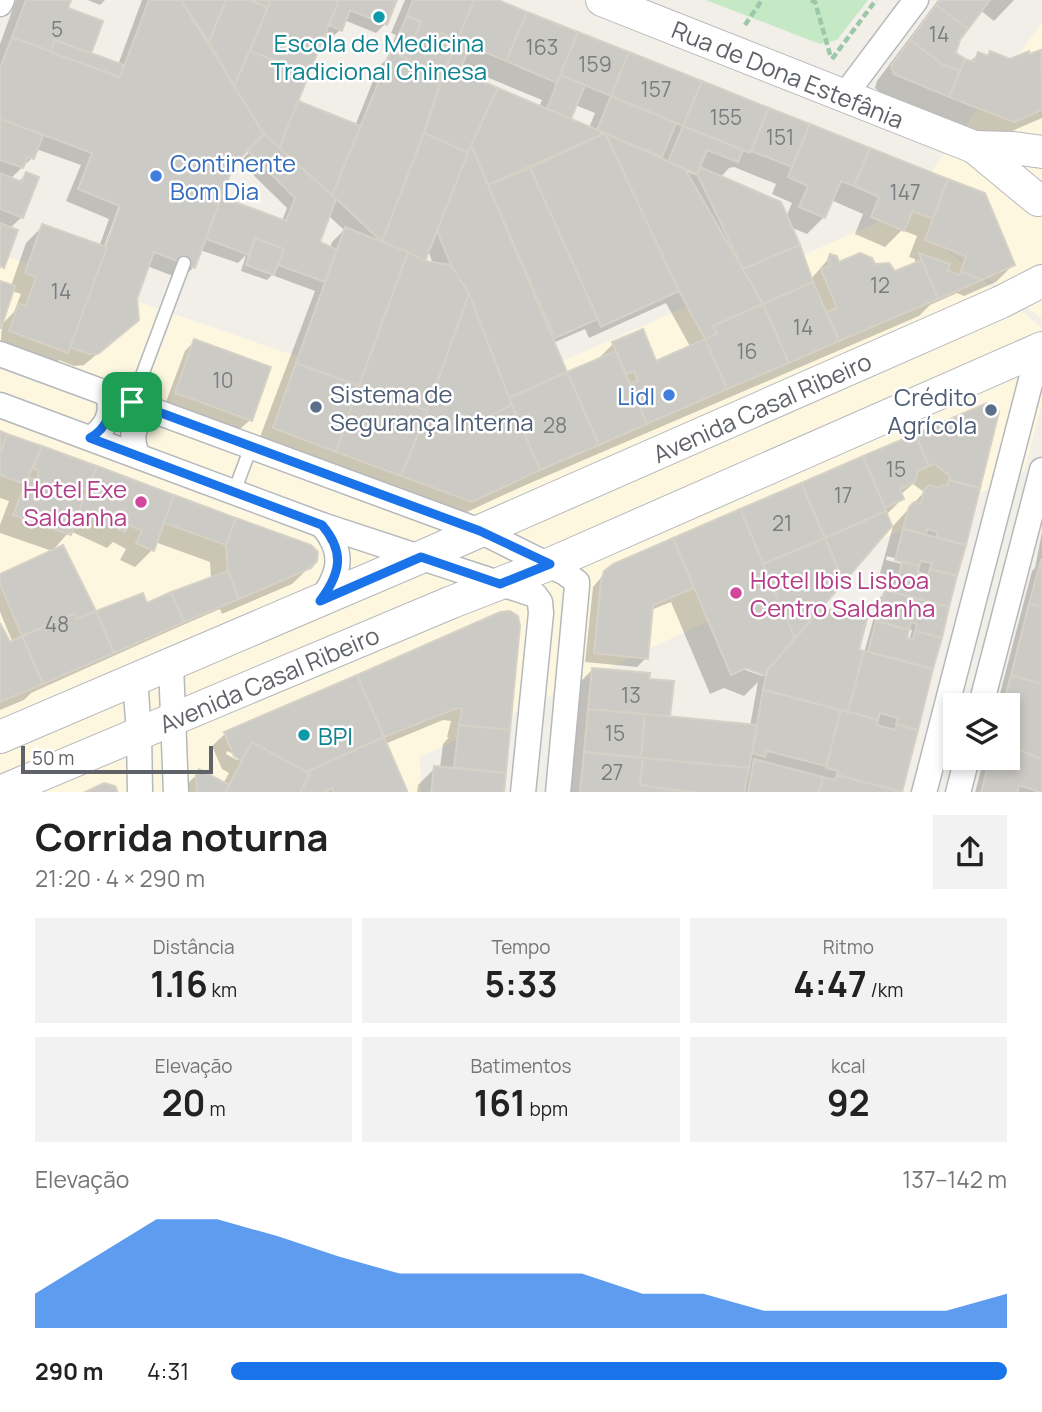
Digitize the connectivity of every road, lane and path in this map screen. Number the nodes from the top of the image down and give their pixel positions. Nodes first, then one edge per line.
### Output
1 (602, 0) edge
2 (762, 0) edge
3 (876, 0) edge
4 (916, 0) edge
5 (816, 1) edge
6 (745, 24) dead end
7 (844, 96) junction
8 (974, 147) junction
9 (1042, 152) edge
10 (1041, 202) edge
11 (184, 263) dead end
12 (1042, 281) edge
13 (1041, 340) edge
14 (0, 354) edge
15 (107, 393) junction
16 (0, 405) edge
17 (143, 406) junction
18 (90, 438) junction
19 (251, 447) junction
20 (138, 456) junction
21 (1042, 470) edge
22 (234, 492) junction
23 (322, 525) junction
24 (480, 531) junction
25 (421, 557) junction
26 (550, 564) junction
27 (500, 584) junction
28 (320, 601) junction
29 (959, 656) junction
30 (992, 663) junction
31 (171, 664) junction
32 (135, 679) junction
33 (984, 693) edge
34 (175, 718) junction
35 (139, 733) junction
36 (0, 737) edge
37 (964, 770) edge
38 (0, 792) edge
39 (140, 792) edge
40 (176, 792) edge
41 (523, 792) edge
42 (558, 792) edge
43 (924, 792) edge
44 (958, 792) edge

1 - 7 street, Rua de Dona Estefânia
2 - 6 path
3 - 5 path
4 - 7 street
7 - 8 street, Rua de Dona Estefânia
8 - 9 street, Rua de Dona Estefânia
8 - 10 street, Rua de Dona Estefânia
11 - 17 lane
12 - 24 street, Avenida Casal Ribeiro
13 - 26 street, Avenida Casal Ribeiro
13 - 29 street
14 - 15 street
15 - 17 street
15 - 18 street
16 - 18 street
17 - 19 street
17 - 20 street
18 - 20 street
19 - 22 lane
19 - 24 street
20 - 22 street
21 - 30 street
22 - 23 street
23 - 25 street
23 - 28 street
24 - 25 street, Avenida Casal Ribeiro
24 - 26 street
25 - 27 street
25 - 28 street, Avenida Casal Ribeiro
26 - 27 street, Avenida Casal Ribeiro
26 - 42 street
27 - 34 street, Avenida Casal Ribeiro
27 - 41 street
28 - 31 street, Avenida Casal Ribeiro
29 - 30 street
29 - 43 street
30 - 33 street
31 - 32 street, Avenida Casal Ribeiro
31 - 34 street
32 - 35 street
32 - 36 street, Avenida Casal Ribeiro
34 - 35 street, Avenida Casal Ribeiro
34 - 40 street
35 - 38 street, Avenida Casal Ribeiro
35 - 39 street
37 - 44 street

